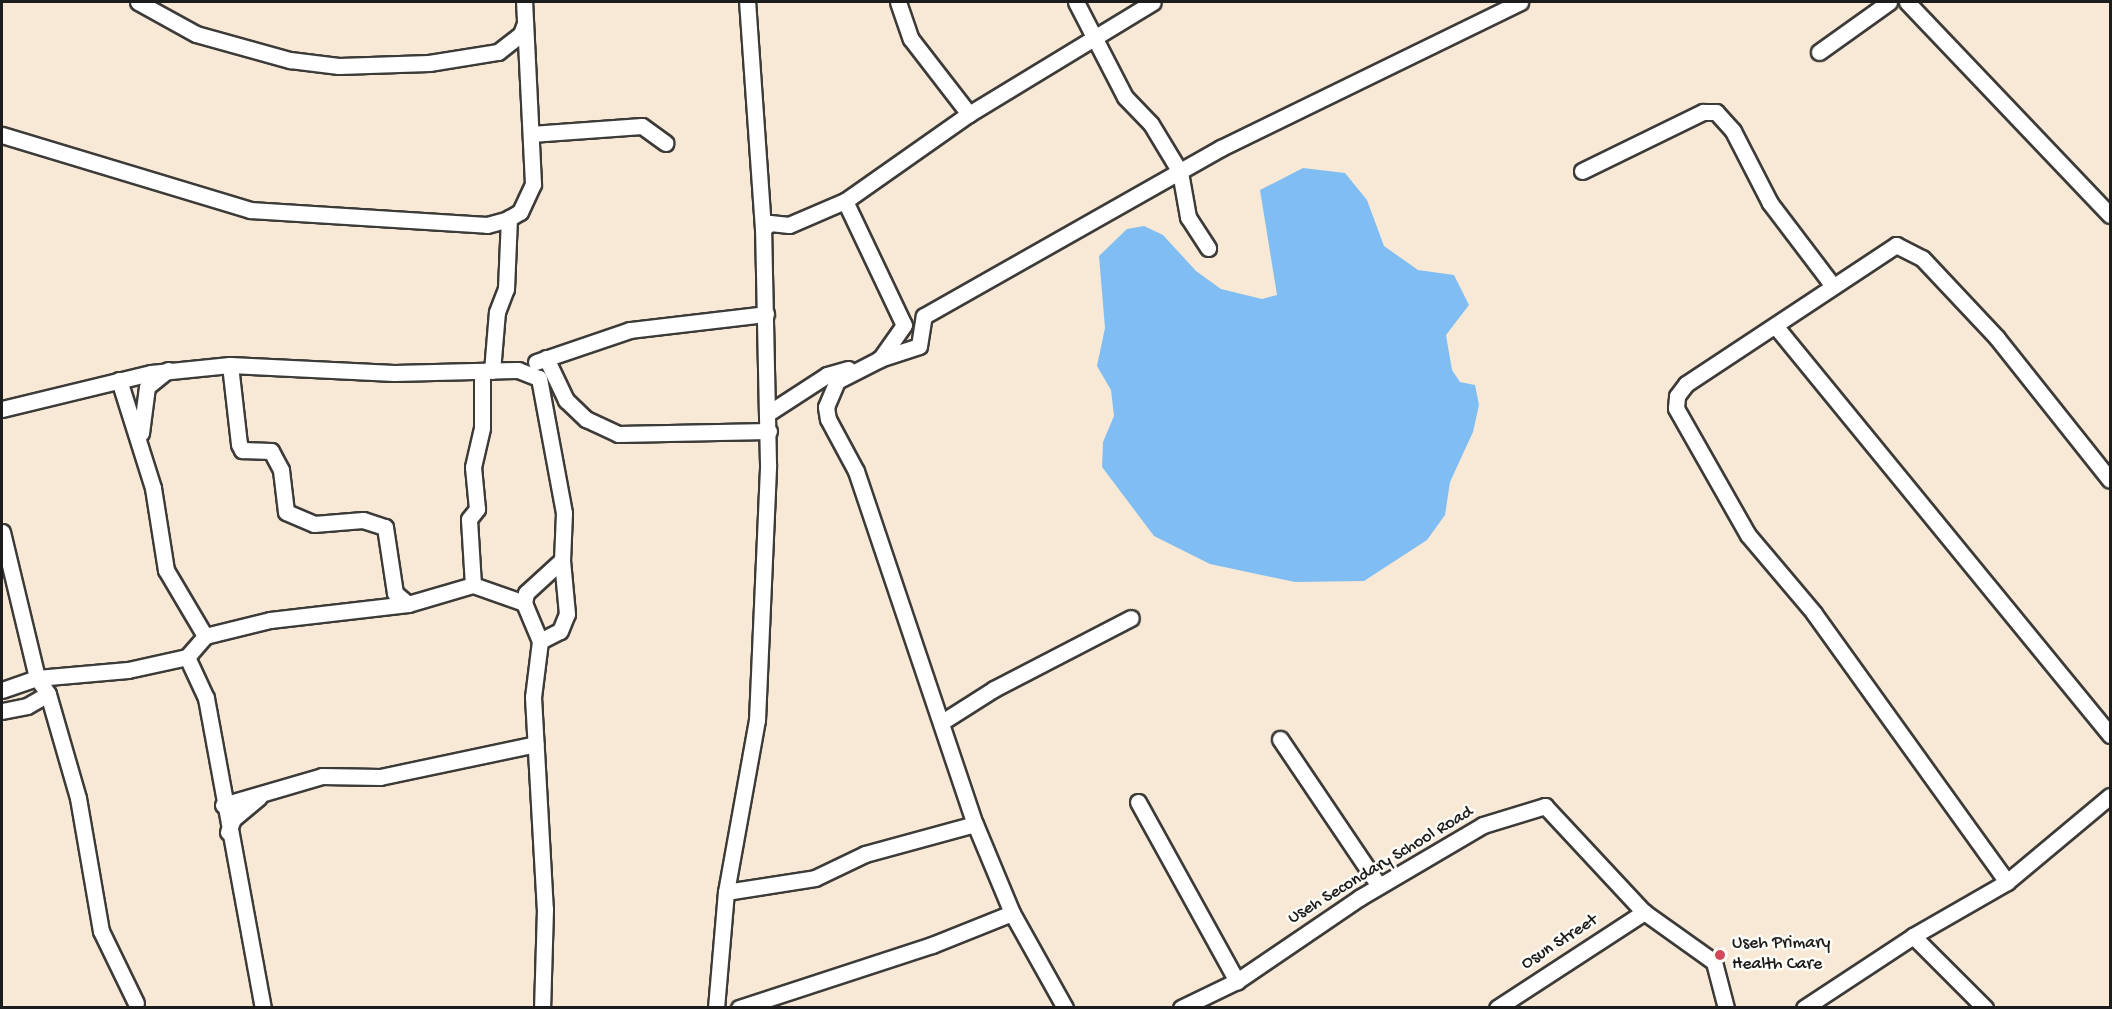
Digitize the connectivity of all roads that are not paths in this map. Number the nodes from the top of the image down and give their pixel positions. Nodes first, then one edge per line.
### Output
1 (138, 2) edge
2 (524, 2) edge
3 (747, 2) edge
4 (898, 2) edge
5 (1076, 2) edge
6 (1153, 2) edge
7 (1520, 2) edge
8 (1889, 2) edge
9 (1907, 2) edge
10 (525, 23) junction
11 (1094, 34) junction
12 (1819, 52) dead end
13 (969, 114) junction
14 (531, 134) junction
15 (2, 135) edge
16 (665, 143) dead end
17 (1582, 171) dead end
18 (1180, 172) junction
19 (845, 201) junction
20 (2110, 215) edge
21 (509, 218) junction
22 (789, 225) junction
23 (763, 229) junction
24 (763, 247) junction
25 (1208, 248) dead end
26 (1833, 286) junction
27 (766, 314) junction
28 (1777, 328) junction
29 (546, 358) junction
30 (880, 359) junction
31 (230, 365) junction
32 (168, 370) junction
33 (518, 370) junction
34 (487, 371) junction
35 (119, 380) junction
36 (2, 409) edge
37 (770, 412) junction
38 (769, 430) junction
39 (140, 448) junction
40 (2110, 480) edge
41 (2, 531) edge
42 (562, 560) junction
43 (473, 585) junction
44 (524, 603) junction
45 (408, 604) junction
46 (1131, 618) dead end
47 (205, 636) junction
48 (540, 641) junction
49 (187, 657) junction
50 (37, 678) junction
51 (2, 690) edge
52 (48, 694) junction
53 (2, 711) edge
54 (942, 722) junction
55 (2110, 735) edge
56 (1280, 739) dead end
57 (536, 744) junction
58 (268, 791) junction
59 (2110, 796) edge
60 (1138, 802) dead end
61 (223, 805) junction
62 (975, 824) junction
63 (228, 832) junction
64 (2007, 882) junction
65 (1380, 886) junction
66 (726, 892) junction
67 (1644, 912) junction
68 (1012, 913) junction
69 (1913, 936) junction
70 (1237, 981) junction
71 (136, 1003) dead end
72 (263, 1008) edge
73 (542, 1008) edge
74 (716, 1008) edge
75 (739, 1008) edge
76 (1065, 1008) edge
77 (1180, 1008) edge
78 (1497, 1008) edge
79 (1726, 1008) edge
80 (1804, 1008) edge
81 (1984, 1008) edge

1 - 10 street
2 - 10 street
3 - 23 street
4 - 13 street
5 - 11 street
6 - 11 street
7 - 18 street
8 - 12 street
9 - 20 street
10 - 14 street
11 - 13 street
11 - 18 street
13 - 19 street
14 - 16 street
14 - 21 street
15 - 21 street
17 - 26 street
18 - 25 street
18 - 30 street
19 - 22 street
19 - 30 street
21 - 34 street
22 - 23 street
22 - 24 street
23 - 24 street
24 - 27 street
26 - 28 street
26 - 40 street
27 - 29 street
27 - 37 street
28 - 55 street
28 - 64 street
29 - 33 street
29 - 38 street
30 - 37 street
30 - 54 street
31 - 32 street
31 - 34 street
31 - 45 street
32 - 35 street
32 - 39 street
33 - 34 street
33 - 42 street
34 - 43 street
35 - 36 street
35 - 39 street
37 - 38 street
38 - 66 street
39 - 47 street
41 - 50 street
42 - 44 street
42 - 48 street
43 - 44 street
43 - 45 street
44 - 48 street
45 - 47 street
46 - 54 street
47 - 49 street
48 - 57 street
49 - 50 street
49 - 61 street
50 - 51 street
50 - 52 street
52 - 53 street
52 - 71 street
54 - 62 street
56 - 65 street
57 - 58 street
57 - 73 street
58 - 61 street
58 - 63 street
59 - 64 street
60 - 70 street
61 - 63 street
62 - 66 street
62 - 68 street
63 - 72 street
64 - 69 street
65 - 67 street, Useh Secondary School Road
65 - 70 street, Useh Secondary School Road
66 - 74 street
67 - 78 street, Osun Street
67 - 79 street
68 - 75 street
68 - 76 street
69 - 80 street
69 - 81 street
70 - 77 street, Useh Secondary School Road

